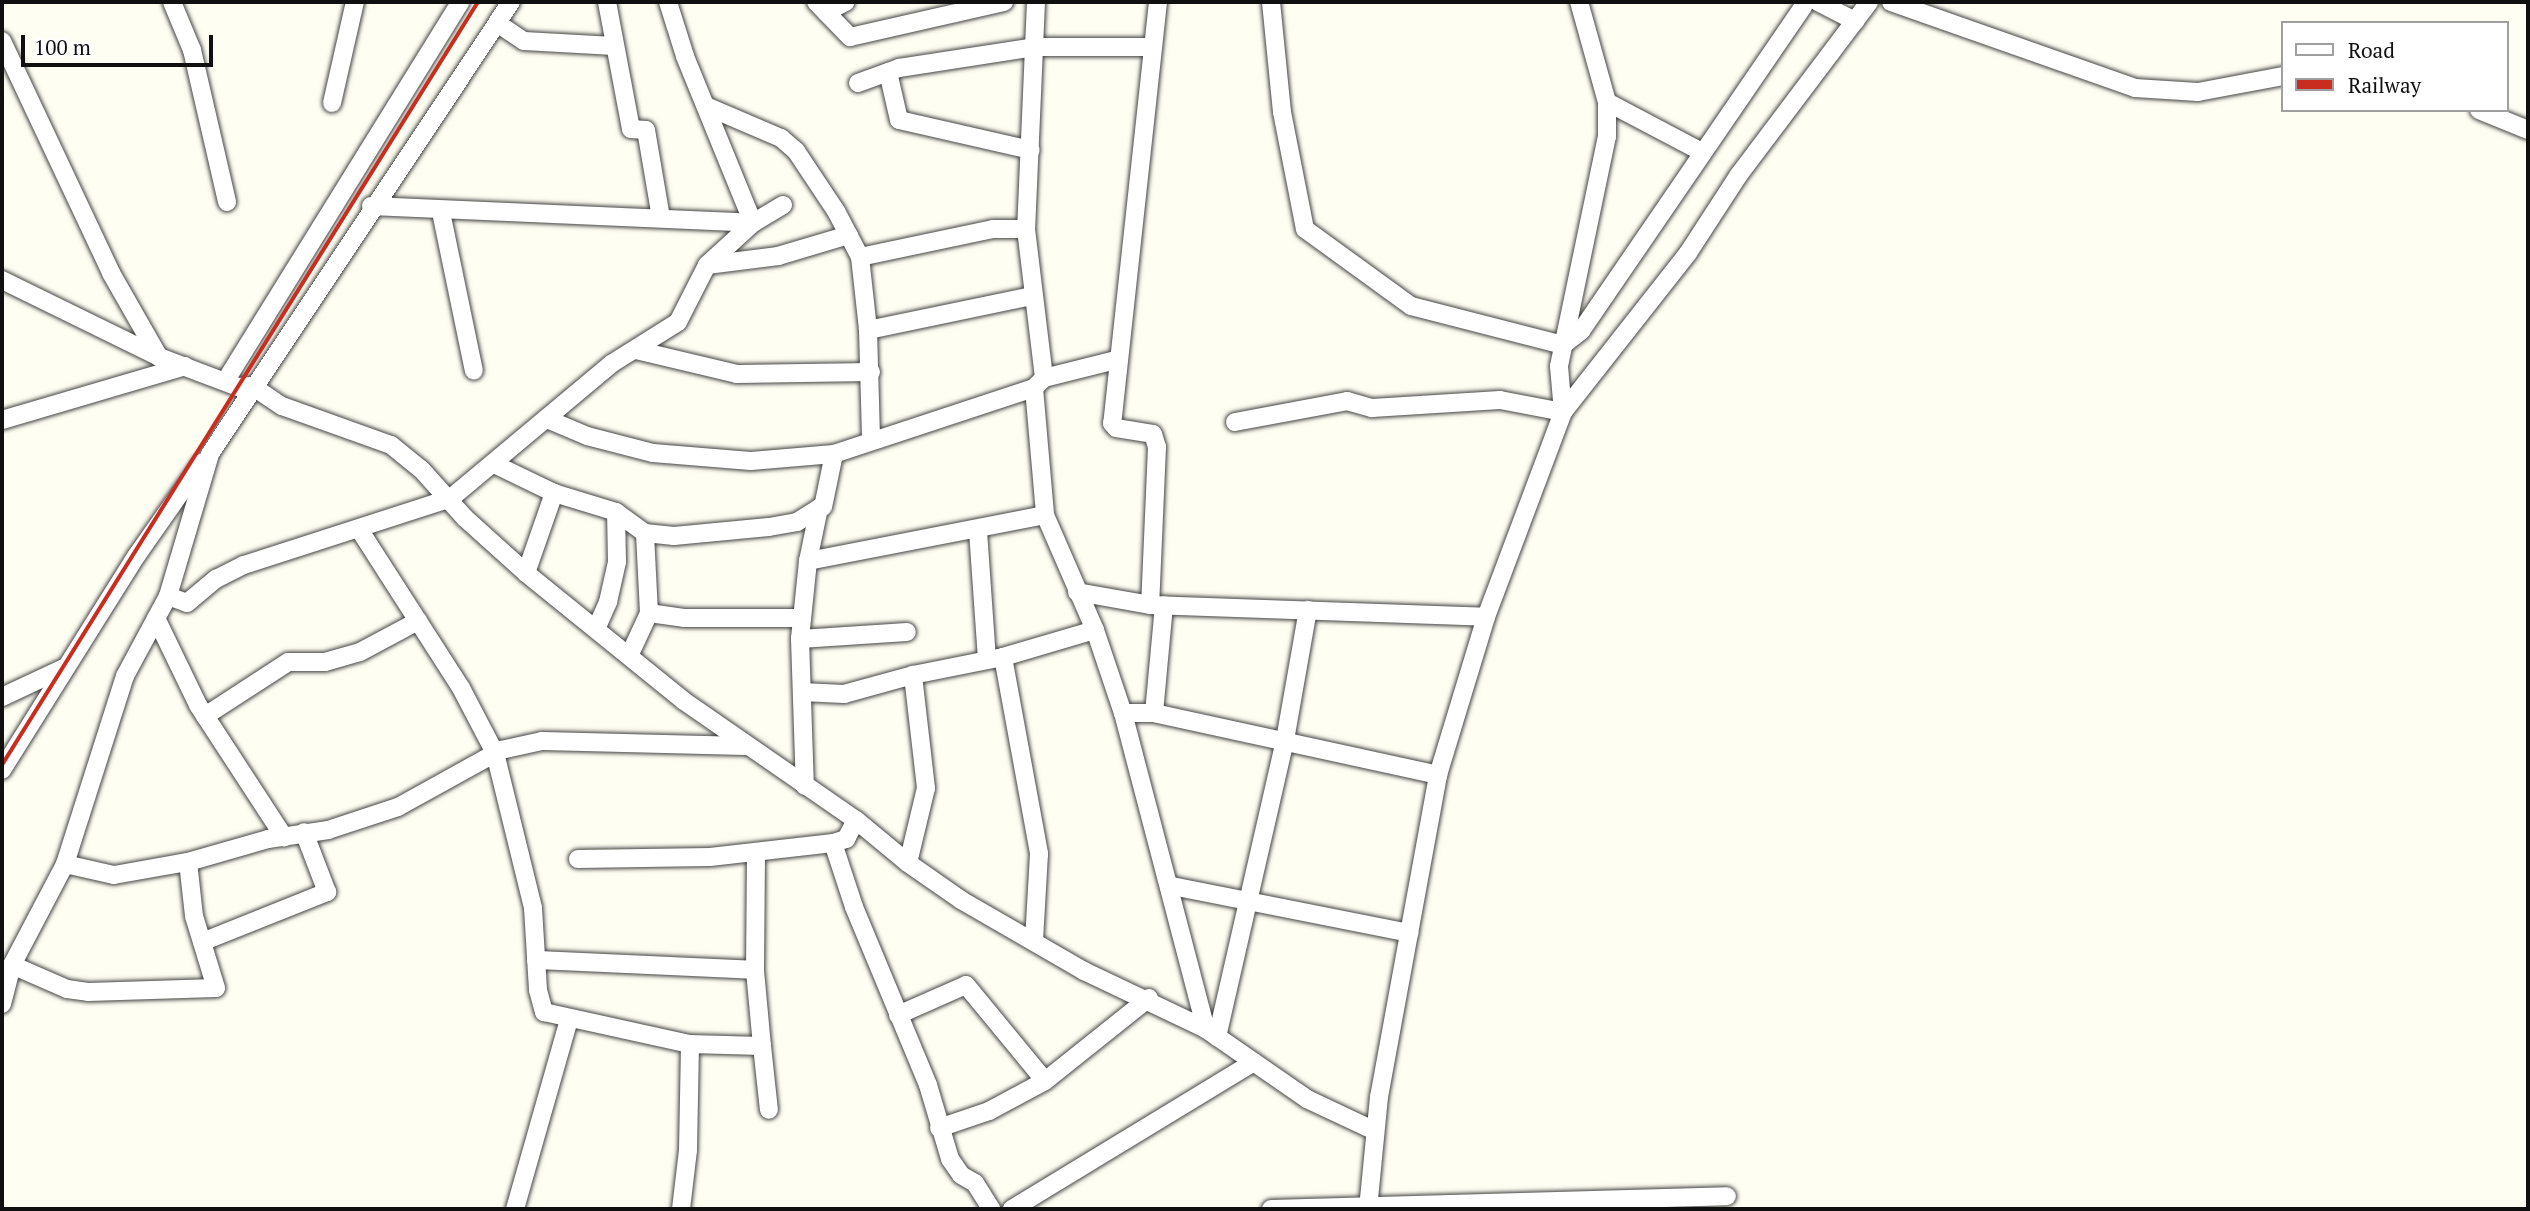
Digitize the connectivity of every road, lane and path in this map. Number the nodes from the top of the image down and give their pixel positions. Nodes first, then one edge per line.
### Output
1 (172, 2) edge
2 (355, 2) edge
3 (460, 2) edge
4 (511, 2) edge
5 (607, 2) edge
6 (668, 2) edge
7 (846, 2) edge
8 (1004, 2) edge
9 (1036, 2) edge
10 (1158, 2) edge
11 (1271, 2) edge
12 (1579, 2) edge
13 (1869, 2) edge
14 (1891, 2) edge
15 (1811, 5) edge
16 (821, 7) edge
17 (1855, 22) junction
18 (497, 23) junction
19 (2, 41) edge
20 (614, 46) junction
21 (1034, 47) junction
22 (1152, 47) junction
23 (888, 72) junction
24 (2282, 76) edge
25 (858, 83) dead end
26 (332, 103) dead end
27 (1607, 103) junction
28 (706, 106) junction
29 (2484, 112) edge
30 (2528, 130) edge
31 (1031, 150) junction
32 (1702, 152) junction
33 (227, 202) dead end
34 (783, 205) dead end
35 (371, 206) junction
36 (441, 212) junction
37 (660, 218) junction
38 (753, 223) junction
39 (1026, 229) junction
40 (849, 235) junction
41 (860, 257) junction
42 (707, 265) junction
43 (2, 280) edge
44 (1031, 296) junction
45 (868, 330) junction
46 (1563, 345) junction
47 (636, 350) junction
48 (159, 357) junction
49 (1116, 360) junction
50 (185, 366) junction
51 (474, 372) dead end
52 (871, 372) junction
53 (226, 380) junction
54 (1039, 383) junction
55 (252, 386) junction
56 (1563, 412) junction
57 (547, 419) junction
58 (2, 420) edge
59 (1235, 422) dead end
60 (219, 439) junction
61 (871, 439) junction
62 (834, 454) junction
63 (494, 464) junction
64 (554, 493) junction
65 (451, 498) junction
66 (821, 508) junction
67 (616, 512) junction
68 (1045, 515) junction
69 (359, 529) junction
70 (978, 531) junction
71 (645, 533) junction
72 (808, 561) junction
73 (526, 573) junction
74 (1077, 592) junction
75 (168, 596) junction
76 (1157, 605) junction
77 (1308, 610) junction
78 (649, 613) junction
79 (1486, 617) junction
80 (156, 618) junction
81 (802, 618) junction
82 (418, 621) junction
83 (596, 629) junction
84 (1094, 630) junction
85 (907, 632) dead end
86 (800, 639) junction
87 (630, 654) junction
88 (995, 658) junction
89 (66, 667) junction
90 (913, 675) junction
91 (802, 692) junction
92 (2, 697) edge
93 (1123, 713) junction
94 (1154, 713) junction
95 (205, 716) junction
96 (1285, 740) junction
97 (746, 746) junction
98 (495, 753) junction
99 (2, 770) edge
100 (1438, 775) junction
101 (805, 786) junction
102 (856, 820) junction
103 (304, 832) junction
104 (284, 837) junction
105 (833, 843) junction
106 (756, 853) junction
107 (578, 859) dead end
108 (188, 862) junction
109 (908, 863) junction
110 (65, 864) junction
111 (1172, 886) junction
112 (1250, 901) junction
113 (1409, 933) junction
114 (202, 942) junction
115 (1034, 942) junction
116 (536, 960) junction
117 (12, 965) junction
118 (755, 970) junction
119 (1149, 998) junction
120 (2, 1004) edge
121 (898, 1015) junction
122 (569, 1020) junction
123 (1211, 1033) junction
124 (691, 1044) junction
125 (762, 1046) junction
126 (1254, 1062) junction
127 (1045, 1081) junction
128 (769, 1110) dead end
129 (939, 1128) junction
130 (1375, 1131) junction
131 (1727, 1196) dead end
132 (1368, 1207) edge
133 (516, 1209) edge
134 (681, 1209) edge
135 (991, 1209) edge
136 (1012, 1209) edge
137 (1271, 1209) edge

1 - 33 street
2 - 26 street
3 - 53 street
4 - 18 street
5 - 20 street
6 - 28 street
7 - 16 street
8 - 16 street
9 - 21 street
10 - 22 street
11 - 46 street
12 - 27 street
13 - 17 street
14 - 24 street
15 - 17 street
15 - 32 street
17 - 56 street
18 - 20 street
18 - 35 street
19 - 48 street
20 - 37 street
21 - 22 street
21 - 23 street
21 - 31 street
22 - 49 street
23 - 25 street
23 - 31 street
27 - 32 street
27 - 46 street
28 - 38 street
28 - 40 street
29 - 30 street
31 - 39 street
32 - 46 street
34 - 38 street
35 - 36 street
35 - 55 street
36 - 37 street
36 - 51 street
37 - 38 street
38 - 42 street
39 - 41 street
39 - 44 street
40 - 41 street
40 - 42 street
41 - 45 street
42 - 47 street
43 - 48 street
44 - 45 street
44 - 54 street
45 - 52 street
46 - 56 street
47 - 52 street
47 - 57 street
48 - 50 street
49 - 54 street
49 - 76 street
50 - 53 street
50 - 58 street
52 - 61 street
53 - 55 street
54 - 61 street
54 - 68 street
55 - 60 street
55 - 65 street
56 - 59 street
56 - 79 street
57 - 62 street
57 - 63 street
60 - 75 street
60 - 89 street
61 - 62 street
62 - 66 street
63 - 64 street
63 - 65 street
64 - 67 street
64 - 73 street
65 - 69 street
65 - 73 street
66 - 71 street
66 - 72 street
67 - 71 street
67 - 83 street
68 - 70 street
68 - 74 street
69 - 75 street
69 - 82 street
70 - 72 street
70 - 88 street
71 - 78 street
72 - 81 street
73 - 83 street
74 - 76 street
74 - 84 street
75 - 80 street
76 - 77 street
76 - 94 street
77 - 79 street
77 - 96 street
78 - 81 street
78 - 87 street
79 - 100 street
80 - 95 street
80 - 110 street
81 - 86 street
82 - 95 street
82 - 98 street
83 - 87 street
84 - 88 street
84 - 93 street
85 - 86 street
86 - 91 street
87 - 97 street
88 - 90 street
88 - 115 street
89 - 92 street
89 - 99 street
90 - 91 street
90 - 109 street
91 - 101 street
93 - 94 street
93 - 111 street
94 - 96 street
95 - 104 street
96 - 100 street
96 - 112 street
97 - 98 street
97 - 101 street
98 - 103 street
98 - 116 street
100 - 113 street
101 - 102 street
102 - 105 street
102 - 109 street
103 - 104 street
103 - 114 street
104 - 108 street
105 - 106 street
105 - 121 street
106 - 107 street
106 - 118 street
108 - 110 street
108 - 114 street
109 - 115 street
110 - 117 street
111 - 112 street
111 - 123 street
112 - 113 street
112 - 123 street
113 - 130 street
114 - 117 street
115 - 119 street
116 - 118 street
116 - 122 street
117 - 120 street
118 - 125 street
119 - 123 street
119 - 127 street
121 - 127 street
121 - 129 street
122 - 124 street
122 - 133 street
123 - 126 street
124 - 125 street
124 - 134 street
125 - 128 street
126 - 130 street
126 - 136 street
127 - 129 street
129 - 135 street
130 - 132 street
131 - 132 street
132 - 137 street

